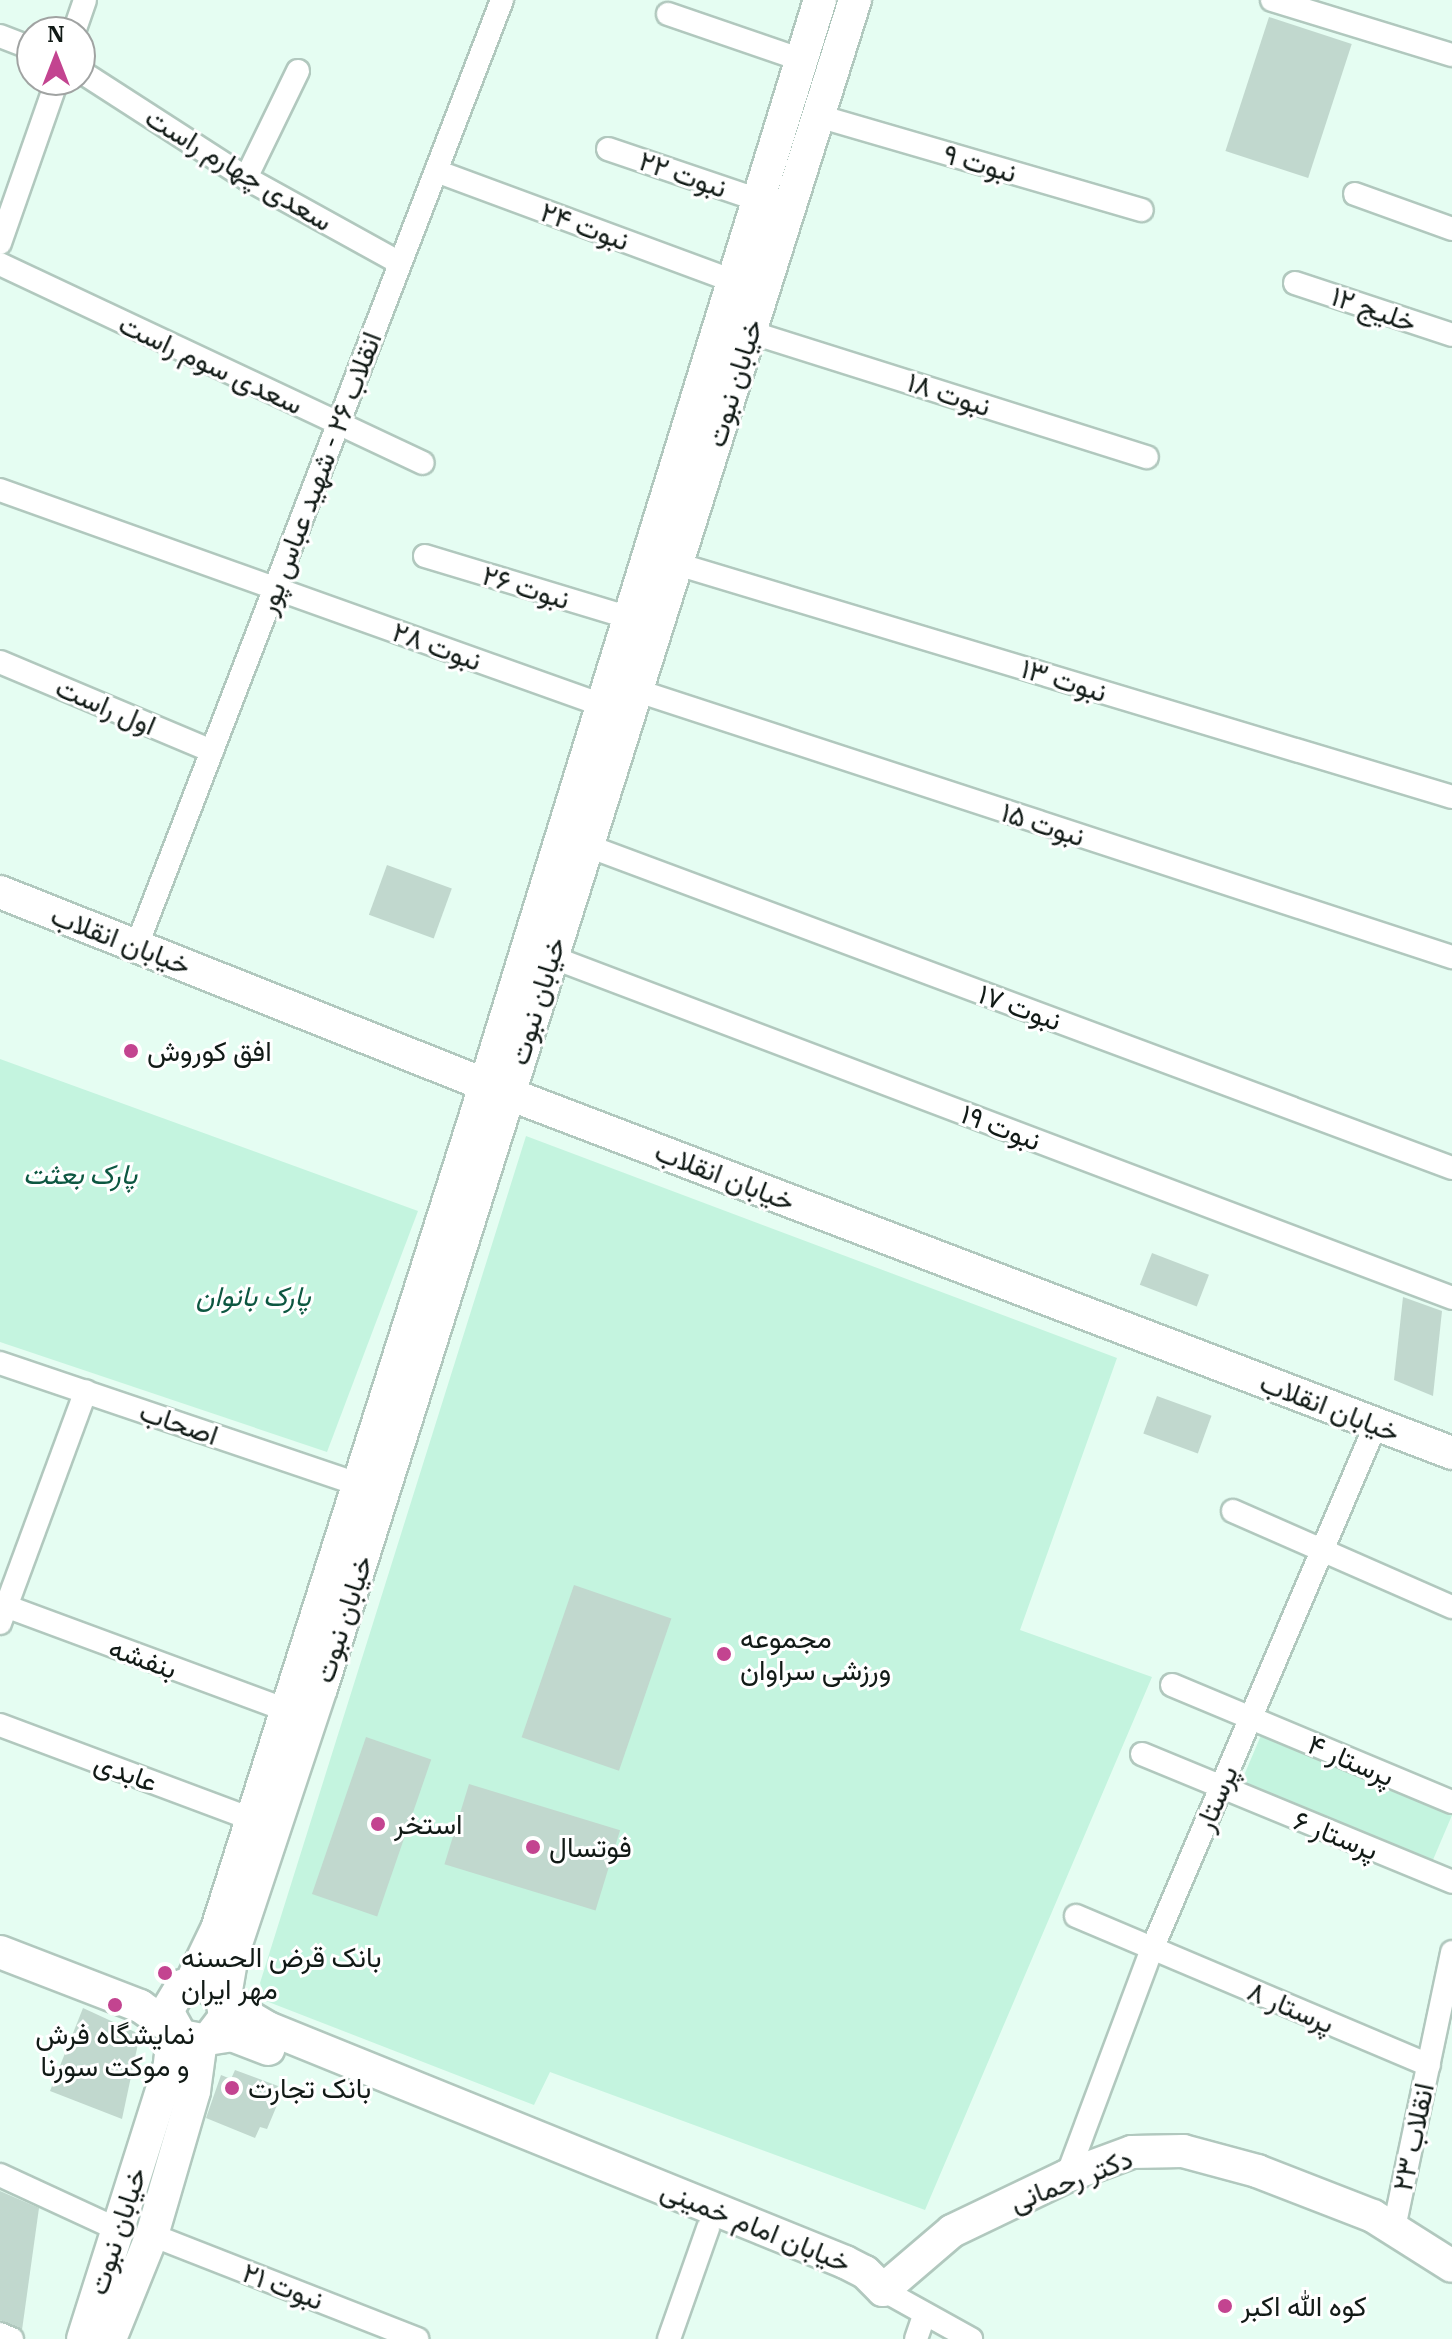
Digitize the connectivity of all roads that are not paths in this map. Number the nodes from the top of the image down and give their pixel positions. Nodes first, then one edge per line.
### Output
1 (502, 0) edge
2 (820, 0) edge
3 (855, 0) edge
4 (1272, 0) edge
5 (668, 14) dead end
6 (1452, 55) edge
7 (802, 60) junction
8 (298, 71) dead end
9 (96, 81) edge
10 (51, 96) edge
11 (818, 116) junction
12 (608, 149) dead end
13 (436, 171) junction
14 (246, 178) junction
15 (1355, 194) dead end
16 (759, 200) junction
17 (1142, 210) dead end
18 (1452, 229) edge
19 (0, 243) edge
20 (400, 263) junction
21 (0, 264) edge
22 (734, 281) junction
23 (1295, 283) dead end
24 (736, 327) junction
25 (1452, 335) edge
26 (338, 424) junction
27 (1147, 457) dead end
28 (422, 463) dead end
29 (0, 490) edge
30 (425, 556) dead end
31 (677, 564) junction
32 (275, 588) junction
33 (627, 617) junction
34 (0, 662) edge
35 (617, 697) junction
36 (212, 751) junction
37 (1452, 797) edge
38 (588, 846) junction
39 (0, 892) edge
40 (137, 945) junction
41 (549, 956) junction
42 (1452, 957) edge
43 (496, 1088) junction
44 (1452, 1168) edge
45 (1452, 1298) edge
46 (0, 1363) edge
47 (86, 1391) junction
48 (1376, 1424) junction
49 (1452, 1453) edge
50 (370, 1489) junction
51 (1233, 1511) dead end
52 (1321, 1552) junction
53 (1452, 1607) edge
54 (2, 1611) edge
55 (1172, 1685) dead end
56 (286, 1710) junction
57 (1251, 1718) junction
58 (0, 1725) edge
59 (1142, 1754) dead end
60 (1221, 1788) junction
61 (1452, 1802) edge
62 (252, 1819) junction
63 (1452, 1882) edge
64 (1076, 1916) dead end
65 (0, 1930) edge
66 (1152, 1949) junction
67 (0, 1952) edge
68 (1452, 1952) edge
69 (186, 1984) junction
70 (224, 2002) junction
71 (195, 2036) junction
72 (1429, 2065) junction
73 (0, 2175) edge
74 (1067, 2176) junction
75 (711, 2218) junction
76 (1394, 2228) junction
77 (117, 2229) junction
78 (152, 2235) junction
79 (1452, 2266) edge
80 (883, 2290) junction
81 (924, 2316) junction
82 (0, 2334) edge
83 (415, 2338) edge
84 (12, 2339) edge
85 (83, 2339) edge
86 (110, 2339) edge
87 (669, 2339) edge
88 (916, 2339) edge
89 (971, 2339) edge

1 - 13 street, انقلاب ۲۶ - شهید عباس پور
2 - 7 main road, خیابان نبوت
3 - 11 main road, خیابان نبوت
4 - 6 street
5 - 7 street
7 - 16 main road, خیابان نبوت
8 - 14 street
9 - 14 street, سعدی چهارم راست
10 - 19 street
11 - 17 street, نبوت ۹
11 - 24 main road, خیابان نبوت
12 - 16 street, نبوت ۲۲
13 - 20 street, انقلاب ۲۶ - شهید عباس پور
13 - 22 street, نبوت ۲۴
14 - 20 street, سعدی چهارم راست
15 - 18 street
16 - 22 main road, خیابان نبوت
20 - 26 street, انقلاب ۲۶ - شهید عباس پور
21 - 26 street, سعدی سوم راست
22 - 24 main road, خیابان نبوت
23 - 25 street, خلیج ۱۲
24 - 27 street, نبوت ۱۸
24 - 31 main road, خیابان نبوت
24 - 33 main road, خیابان نبوت
26 - 28 street, سعدی سوم راست
26 - 32 street, انقلاب ۲۶ - شهید عباس پور
29 - 32 street, نبوت ۲۸
30 - 33 street, نبوت ۲۶
31 - 35 main road, خیابان نبوت
31 - 37 street, نبوت ۱۳
32 - 35 street, نبوت ۲۸
32 - 36 street, انقلاب ۲۶ - شهید عباس پور
33 - 35 main road, خیابان نبوت
34 - 36 street, اول راست
35 - 38 main road, خیابان نبوت
35 - 42 street, نبوت ۱۵
35 - 43 main road, خیابان نبوت
36 - 40 street, انقلاب ۲۶ - شهید عباس پور
38 - 41 main road, خیابان نبوت
38 - 44 street, نبوت ۱۷
39 - 40 main road, خیابان انقلاب
40 - 43 main road, خیابان انقلاب
41 - 43 main road, خیابان نبوت
41 - 45 street, نبوت ۱۹
43 - 48 main road, خیابان انقلاب
43 - 50 main road, خیابان نبوت
46 - 47 street, اصحاب
47 - 50 street, اصحاب
47 - 54 street
48 - 49 main road, خیابان انقلاب
48 - 52 street, پرستار
50 - 56 main road, خیابان نبوت
50 - 70 main road, خیابان نبوت
51 - 52 street
52 - 53 street
52 - 57 street, پرستار
54 - 56 street, بنفشه
55 - 57 street, پرستار ۴
56 - 62 main road, خیابان نبوت
57 - 60 street, پرستار
57 - 61 street, پرستار ۴
58 - 62 street, عابدی
59 - 60 street, پرستار ۶
60 - 63 street, پرستار ۶
60 - 66 street, پرستار
62 - 69 main road, خیابان نبوت
64 - 66 street, پرستار ۸
65 - 69 main road
66 - 72 street, پرستار ۸
66 - 74 street, پرستار
67 - 71 main road, خیابان امام خمینی
68 - 72 street, انقلاب ۲۳
69 - 70 main road
69 - 71 main road
70 - 71 main road
70 - 75 main road, خیابان امام خمینی
71 - 75 main road, خیابان امام خمینی
71 - 77 main road, خیابان نبوت
71 - 78 main road, خیابان نبوت
72 - 76 street, انقلاب ۲۳
73 - 77 street
74 - 76 main road, دکتر رحمانی
74 - 80 main road, دکتر رحمانی
75 - 80 main road, خیابان امام خمینی
75 - 87 street
76 - 79 main road, دکتر رحمانی
77 - 85 main road, خیابان نبوت
78 - 83 street, نبوت ۲۱
78 - 86 main road, خیابان نبوت
80 - 81 street
81 - 88 street
81 - 89 street
82 - 84 street

